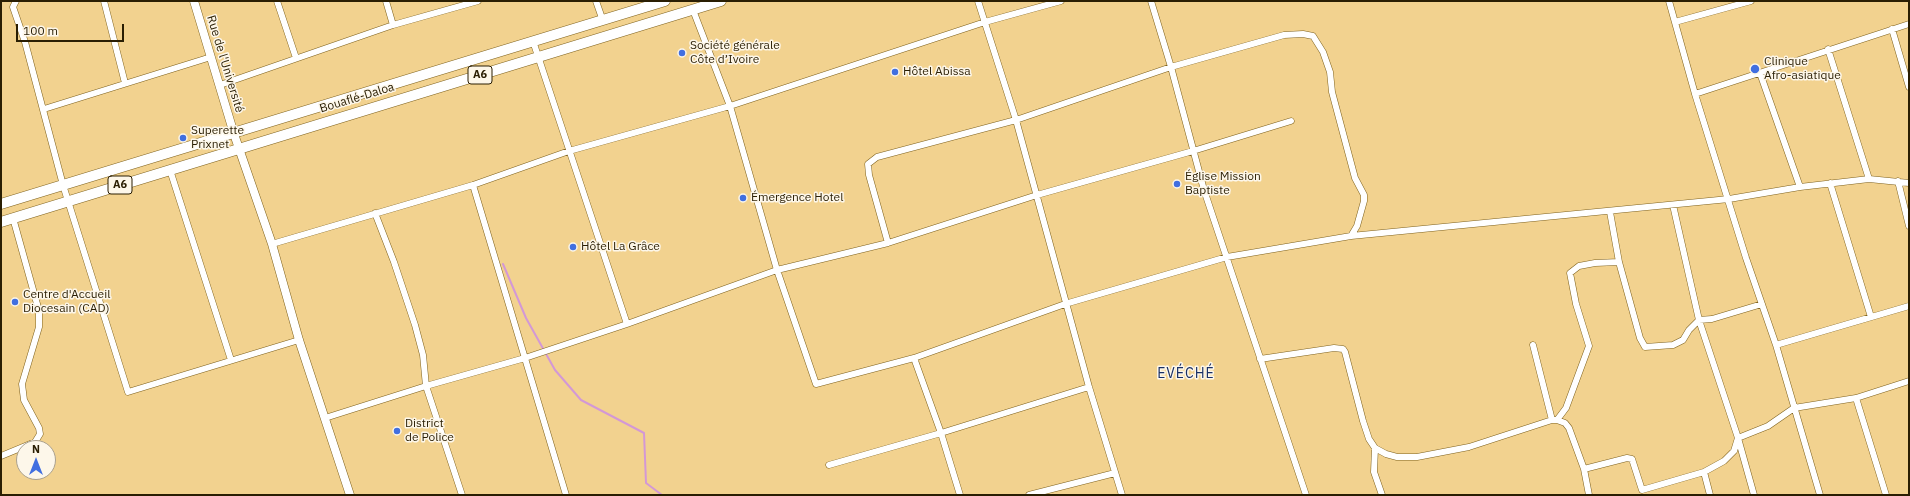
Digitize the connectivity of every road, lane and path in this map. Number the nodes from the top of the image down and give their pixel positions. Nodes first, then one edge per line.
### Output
1 (16, 1) edge
2 (104, 1) edge
3 (194, 1) edge
4 (277, 1) edge
5 (386, 1) edge
6 (478, 1) edge
7 (596, 1) edge
8 (665, 1) edge
9 (721, 1) edge
10 (978, 1) edge
11 (1061, 1) edge
12 (1150, 1) edge
13 (1669, 1) edge
14 (1751, 1) edge
15 (693, 10) junction
16 (602, 21) junction
17 (985, 22) junction
18 (1675, 22) junction
19 (1909, 24) edge
20 (393, 25) junction
21 (1892, 29) junction
22 (533, 41) junction
23 (1828, 49) junction
24 (211, 57) junction
25 (296, 58) junction
26 (538, 58) junction
27 (1171, 67) junction
28 (1760, 73) junction
29 (125, 83) junction
30 (220, 85) junction
31 (1909, 87) edge
32 (1695, 94) junction
33 (730, 106) junction
34 (44, 110) junction
35 (1016, 120) junction
36 (1291, 121) dead end
37 (234, 134) junction
38 (239, 149) junction
39 (569, 151) junction
40 (1192, 151) junction
41 (170, 170) junction
42 (1868, 179) junction
43 (1898, 181) junction
44 (1830, 183) junction
45 (1909, 183) edge
46 (63, 185) junction
47 (473, 185) junction
48 (1800, 187) junction
49 (1037, 195) junction
50 (1729, 199) junction
51 (68, 201) junction
52 (1, 204) edge
53 (1673, 205) junction
54 (1610, 212) junction
55 (375, 213) junction
56 (13, 218) junction
57 (1, 222) edge
58 (1909, 226) edge
59 (1351, 236) junction
60 (888, 243) junction
61 (272, 244) junction
62 (1227, 257) junction
63 (1619, 262) junction
64 (777, 270) junction
65 (1065, 304) junction
66 (1762, 304) junction
67 (1909, 306) edge
68 (1871, 318) junction
69 (1699, 320) junction
70 (627, 324) junction
71 (299, 340) junction
72 (1533, 345) dead end
73 (1776, 345) junction
74 (525, 358) junction
75 (914, 358) junction
76 (1260, 359) junction
77 (231, 360) junction
78 (1909, 381) edge
79 (426, 386) junction
80 (1088, 387) junction
81 (1856, 398) junction
82 (1794, 408) junction
83 (325, 418) junction
84 (1555, 420) junction
85 (941, 433) junction
86 (1738, 438) junction
87 (1376, 448) junction
88 (1, 456) edge
89 (829, 465) dead end
90 (1584, 469) junction
91 (1704, 472) junction
92 (1115, 473) junction
93 (1643, 493) edge
94 (1038, 494) edge
95 (350, 495) edge
96 (462, 495) edge
97 (566, 495) edge
98 (960, 495) edge
99 (1029, 495) edge
100 (1122, 495) edge
101 (1306, 495) edge
102 (1382, 495) edge
103 (1588, 495) edge
104 (1710, 495) edge
105 (1754, 495) edge
106 (1820, 495) edge
107 (1886, 495) edge

1 - 34 street
2 - 29 street
3 - 24 street, Rue de l'Université
4 - 25 street
5 - 20 street
6 - 20 street
7 - 16 street
8 - 16 highway, Bouaflé-Daloa / A6
9 - 15 highway, Bouaflé-Daloa / A6
10 - 17 street
11 - 17 street
12 - 27 street
13 - 18 street
14 - 18 street
15 - 26 highway, Bouaflé-Daloa / A6
15 - 33 street
16 - 22 highway, Bouaflé-Daloa / A6
17 - 33 street
17 - 35 street
18 - 32 street
19 - 21 street
20 - 25 street
21 - 23 street
21 - 31 street
22 - 26 street
22 - 37 highway, Bouaflé-Daloa / A6
23 - 28 street
23 - 42 street
24 - 29 street
24 - 30 street, Rue de l'Université
25 - 30 street
26 - 38 highway, Bouaflé-Daloa / A6
26 - 39 street
27 - 35 street
27 - 40 street
27 - 59 street
28 - 32 street
28 - 48 street
29 - 34 street
30 - 37 street, Rue de l'Université
32 - 50 street
33 - 39 street
33 - 64 street
34 - 46 street
35 - 49 street
35 - 60 street
36 - 40 street
37 - 38 street, Rue de l'Université
37 - 46 highway, Bouaflé-Daloa / A6
38 - 41 highway, Bouaflé-Daloa / A6
38 - 61 street, Rue de l'Université
39 - 47 street
39 - 70 street
40 - 49 street
40 - 62 street
41 - 51 highway, Bouaflé-Daloa / A6
41 - 77 street
42 - 43 street
42 - 44 street
43 - 45 street
43 - 58 street
44 - 48 street
44 - 68 street
46 - 51 street
46 - 52 highway, Bouaflé-Daloa / A6
47 - 55 street
47 - 74 street
48 - 50 street
49 - 60 street
49 - 65 street
50 - 53 street
50 - 66 street
51 - 56 highway, Bouaflé-Daloa / A6
51 - 77 street
53 - 54 street
53 - 69 street
54 - 59 street
54 - 63 street
55 - 61 street
55 - 79 street
56 - 57 highway, Bouaflé-Daloa / A6
56 - 88 street
59 - 62 street
60 - 64 street
61 - 71 street, Rue de l'Université
62 - 65 street
62 - 76 street
63 - 69 street
63 - 84 street
64 - 70 street
64 - 75 street
65 - 75 street
65 - 80 street
66 - 69 street
66 - 73 street
67 - 68 street
68 - 73 street
69 - 86 street
70 - 74 street
71 - 77 street
71 - 83 street, Rue de l'Université
72 - 84 street
73 - 82 street
74 - 79 street
74 - 97 street
75 - 85 street
76 - 87 street
76 - 101 street
78 - 81 street
79 - 83 street
79 - 96 street
80 - 85 street
80 - 92 street
81 - 82 street
81 - 107 street
82 - 86 street
82 - 106 street
83 - 95 street, Rue de l'Université
84 - 87 street
84 - 90 street
85 - 89 street
85 - 98 street
86 - 91 street
86 - 105 street
87 - 102 street
90 - 93 street
90 - 103 street
91 - 93 street
91 - 104 street
92 - 94 street
92 - 100 street
94 - 99 street

